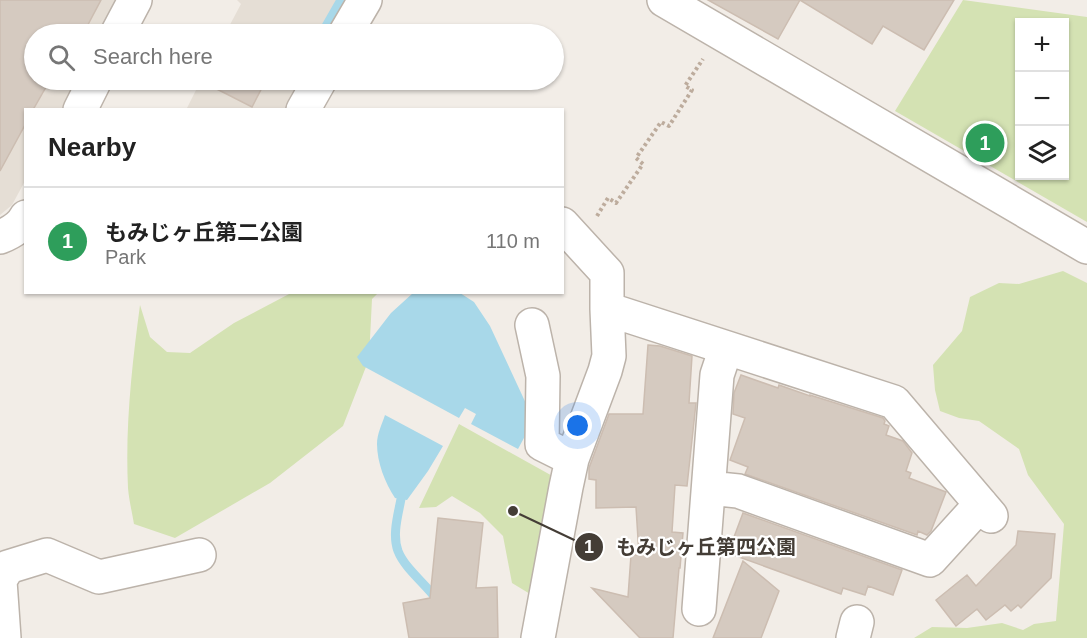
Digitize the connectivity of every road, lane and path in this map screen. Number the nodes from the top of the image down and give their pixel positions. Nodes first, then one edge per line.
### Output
1 (135, 0) edge
2 (364, 0) edge
3 (664, 0) edge
4 (122, 24) edge
5 (351, 24) edge
6 (719, 33) junction
7 (90, 90) edge
8 (314, 90) edge
9 (81, 108) edge
10 (304, 108) edge
11 (597, 217) dead end
12 (24, 220) edge
13 (564, 226) edge
14 (0, 237) edge
15 (1087, 247) edge
16 (607, 309) junction
17 (532, 325) dead end
18 (726, 348) junction
19 (572, 459) junction
20 (709, 488) junction
21 (199, 555) dead end
22 (0, 581) edge
23 (699, 609) dead end
24 (4, 638) edge
25 (538, 638) edge

1 - 4 street
2 - 5 street
3 - 6 street
6 - 11 path
6 - 15 street
7 - 9 street
8 - 10 street
12 - 14 street
13 - 16 street
16 - 18 street
16 - 19 street
17 - 19 street
18 - 20 street
18 - 20 street
19 - 25 street
20 - 23 street
21 - 22 street
22 - 24 street

